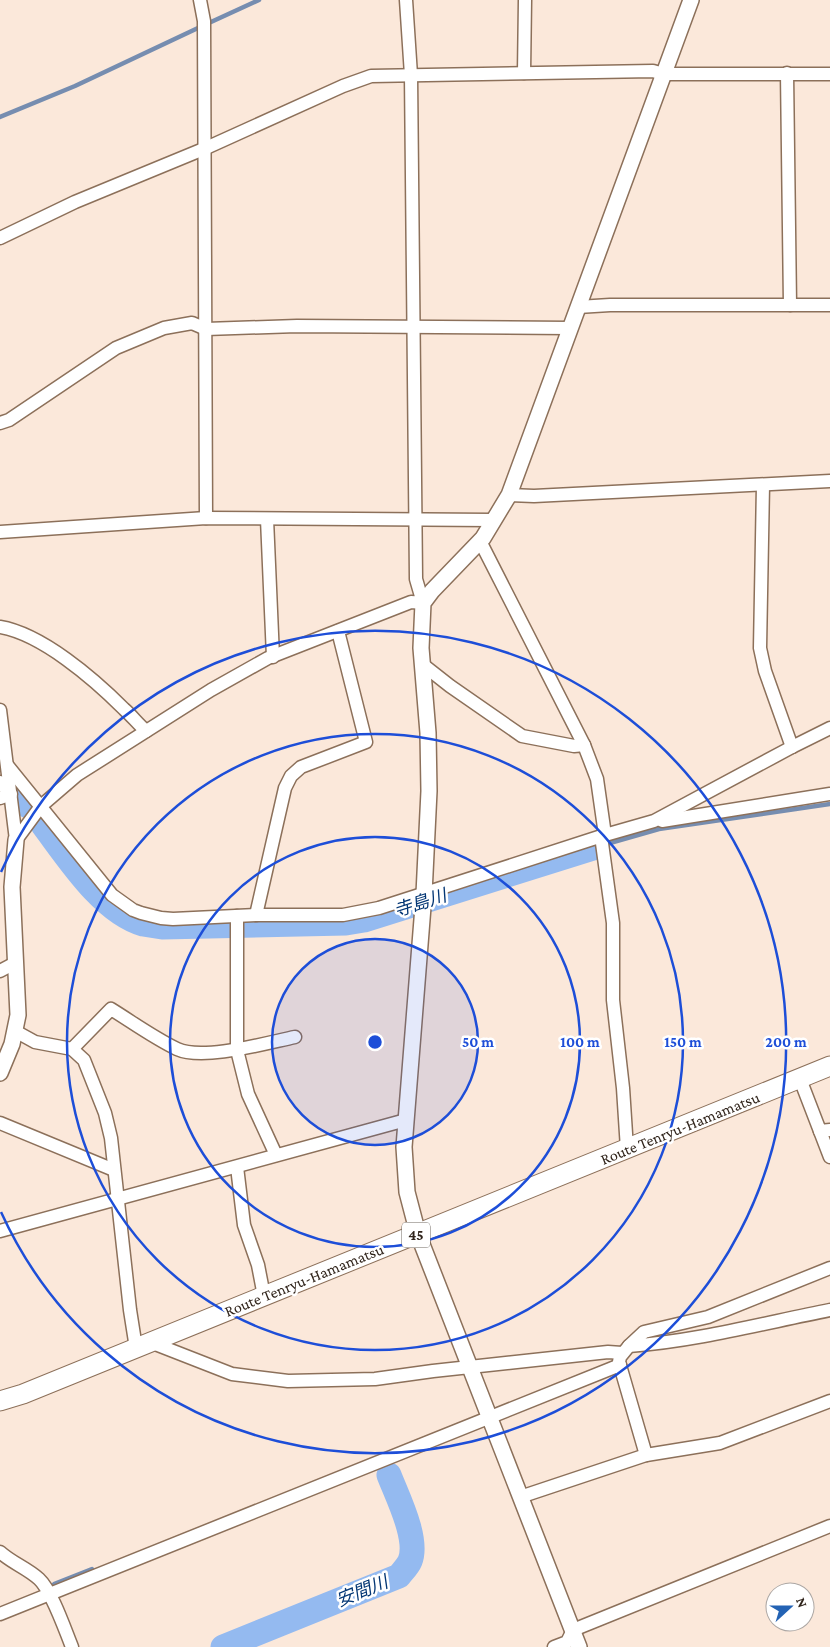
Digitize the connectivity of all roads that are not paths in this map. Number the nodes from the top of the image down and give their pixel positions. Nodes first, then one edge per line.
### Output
1 (200, 0) edge
2 (406, 0) edge
3 (524, 0) edge
4 (691, 0) edge
5 (524, 73) junction
6 (788, 73) junction
7 (663, 74) junction
8 (830, 74) edge
9 (411, 75) junction
10 (206, 148) junction
11 (0, 238) edge
12 (790, 305) junction
13 (830, 305) edge
14 (578, 307) junction
15 (412, 326) junction
16 (570, 328) junction
17 (206, 329) junction
18 (0, 423) edge
19 (830, 481) edge
20 (763, 485) junction
21 (508, 495) junction
22 (206, 518) junction
23 (267, 519) junction
24 (415, 520) junction
25 (492, 520) junction
26 (0, 532) edge
27 (480, 541) junction
28 (424, 604) junction
29 (0, 627) edge
30 (338, 631) junction
31 (274, 657) junction
32 (422, 664) junction
33 (0, 710) edge
34 (830, 728) edge
35 (146, 731) junction
36 (584, 745) junction
37 (792, 747) junction
38 (7, 766) junction
39 (0, 782) edge
40 (830, 794) edge
41 (5, 796) edge
42 (41, 806) junction
43 (654, 822) junction
44 (16, 840) junction
45 (603, 840) junction
46 (424, 899) junction
47 (256, 915) junction
48 (237, 922) junction
49 (15, 963) junction
50 (0, 970) edge
51 (15, 1031) junction
52 (295, 1037) dead end
53 (72, 1049) junction
54 (237, 1050) junction
55 (830, 1066) edge
56 (0, 1073) edge
57 (800, 1079) junction
58 (406, 1120) junction
59 (0, 1122) edge
60 (825, 1130) edge
61 (627, 1149) junction
62 (276, 1155) junction
63 (830, 1157) edge
64 (237, 1167) junction
65 (114, 1170) junction
66 (117, 1200) junction
67 (0, 1231) edge
68 (418, 1234) junction
69 (830, 1268) edge
70 (264, 1296) junction
71 (830, 1310) edge
72 (143, 1345) junction
73 (624, 1355) junction
74 (470, 1367) junction
75 (0, 1401) edge
76 (830, 1401) edge
77 (491, 1418) junction
78 (646, 1454) junction
79 (520, 1497) junction
80 (830, 1526) edge
81 (0, 1552) edge
82 (49, 1595) junction
83 (0, 1614) edge
84 (573, 1630) junction
85 (72, 1647) edge
86 (554, 1647) edge
87 (579, 1647) edge

1 - 10 street
2 - 9 street
3 - 5 street
4 - 7 street
5 - 7 street
5 - 9 street
6 - 7 street
6 - 8 street
6 - 12 street
7 - 14 street
9 - 10 street
9 - 15 street
10 - 11 street
10 - 17 street
12 - 13 street
12 - 14 street
14 - 16 street
15 - 16 street
15 - 17 street
15 - 24 street
16 - 21 street
17 - 18 street
17 - 22 street
19 - 20 street
20 - 21 street
20 - 37 street
21 - 25 street
22 - 23 street
22 - 26 street
23 - 24 street
23 - 31 street
24 - 25 street
24 - 28 street
25 - 27 street
27 - 28 street
27 - 36 street
28 - 30 street
28 - 32 street
29 - 35 street
30 - 31 street
30 - 47 street
31 - 35 street
32 - 36 street
32 - 46 street
33 - 38 street
34 - 37 street
35 - 42 street
36 - 45 street
37 - 43 street
38 - 41 street
38 - 42 street
39 - 41 street
40 - 43 street
41 - 44 street
42 - 44 street
42 - 48 street
43 - 45 street
44 - 49 street
45 - 46 street
45 - 61 street
46 - 47 street
46 - 58 street
47 - 48 street
48 - 54 street
49 - 50 street
49 - 51 street
51 - 53 street
51 - 56 street
52 - 54 street
53 - 54 street
53 - 65 street
54 - 62 street
55 - 57 main road, Route Tenryu-Hamamatsu / 45
57 - 60 street
57 - 61 main road, Route Tenryu-Hamamatsu / 45
58 - 62 street
58 - 68 street
59 - 65 street
60 - 63 street
61 - 68 main road, Route Tenryu-Hamamatsu / 45
62 - 64 street
64 - 66 street
64 - 70 street
65 - 66 street
66 - 67 street
66 - 72 street
68 - 70 main road, Route Tenryu-Hamamatsu / 45
68 - 74 street
69 - 73 street
70 - 72 main road, Route Tenryu-Hamamatsu / 45
71 - 73 street
72 - 74 street
72 - 75 main road, Route Tenryu-Hamamatsu / 45
73 - 74 street
73 - 77 street
73 - 78 street
74 - 77 street
76 - 78 street
77 - 79 street
77 - 82 street
78 - 79 street
79 - 84 street
80 - 84 street
81 - 82 street
82 - 83 street
82 - 85 street
84 - 86 street
84 - 87 street

